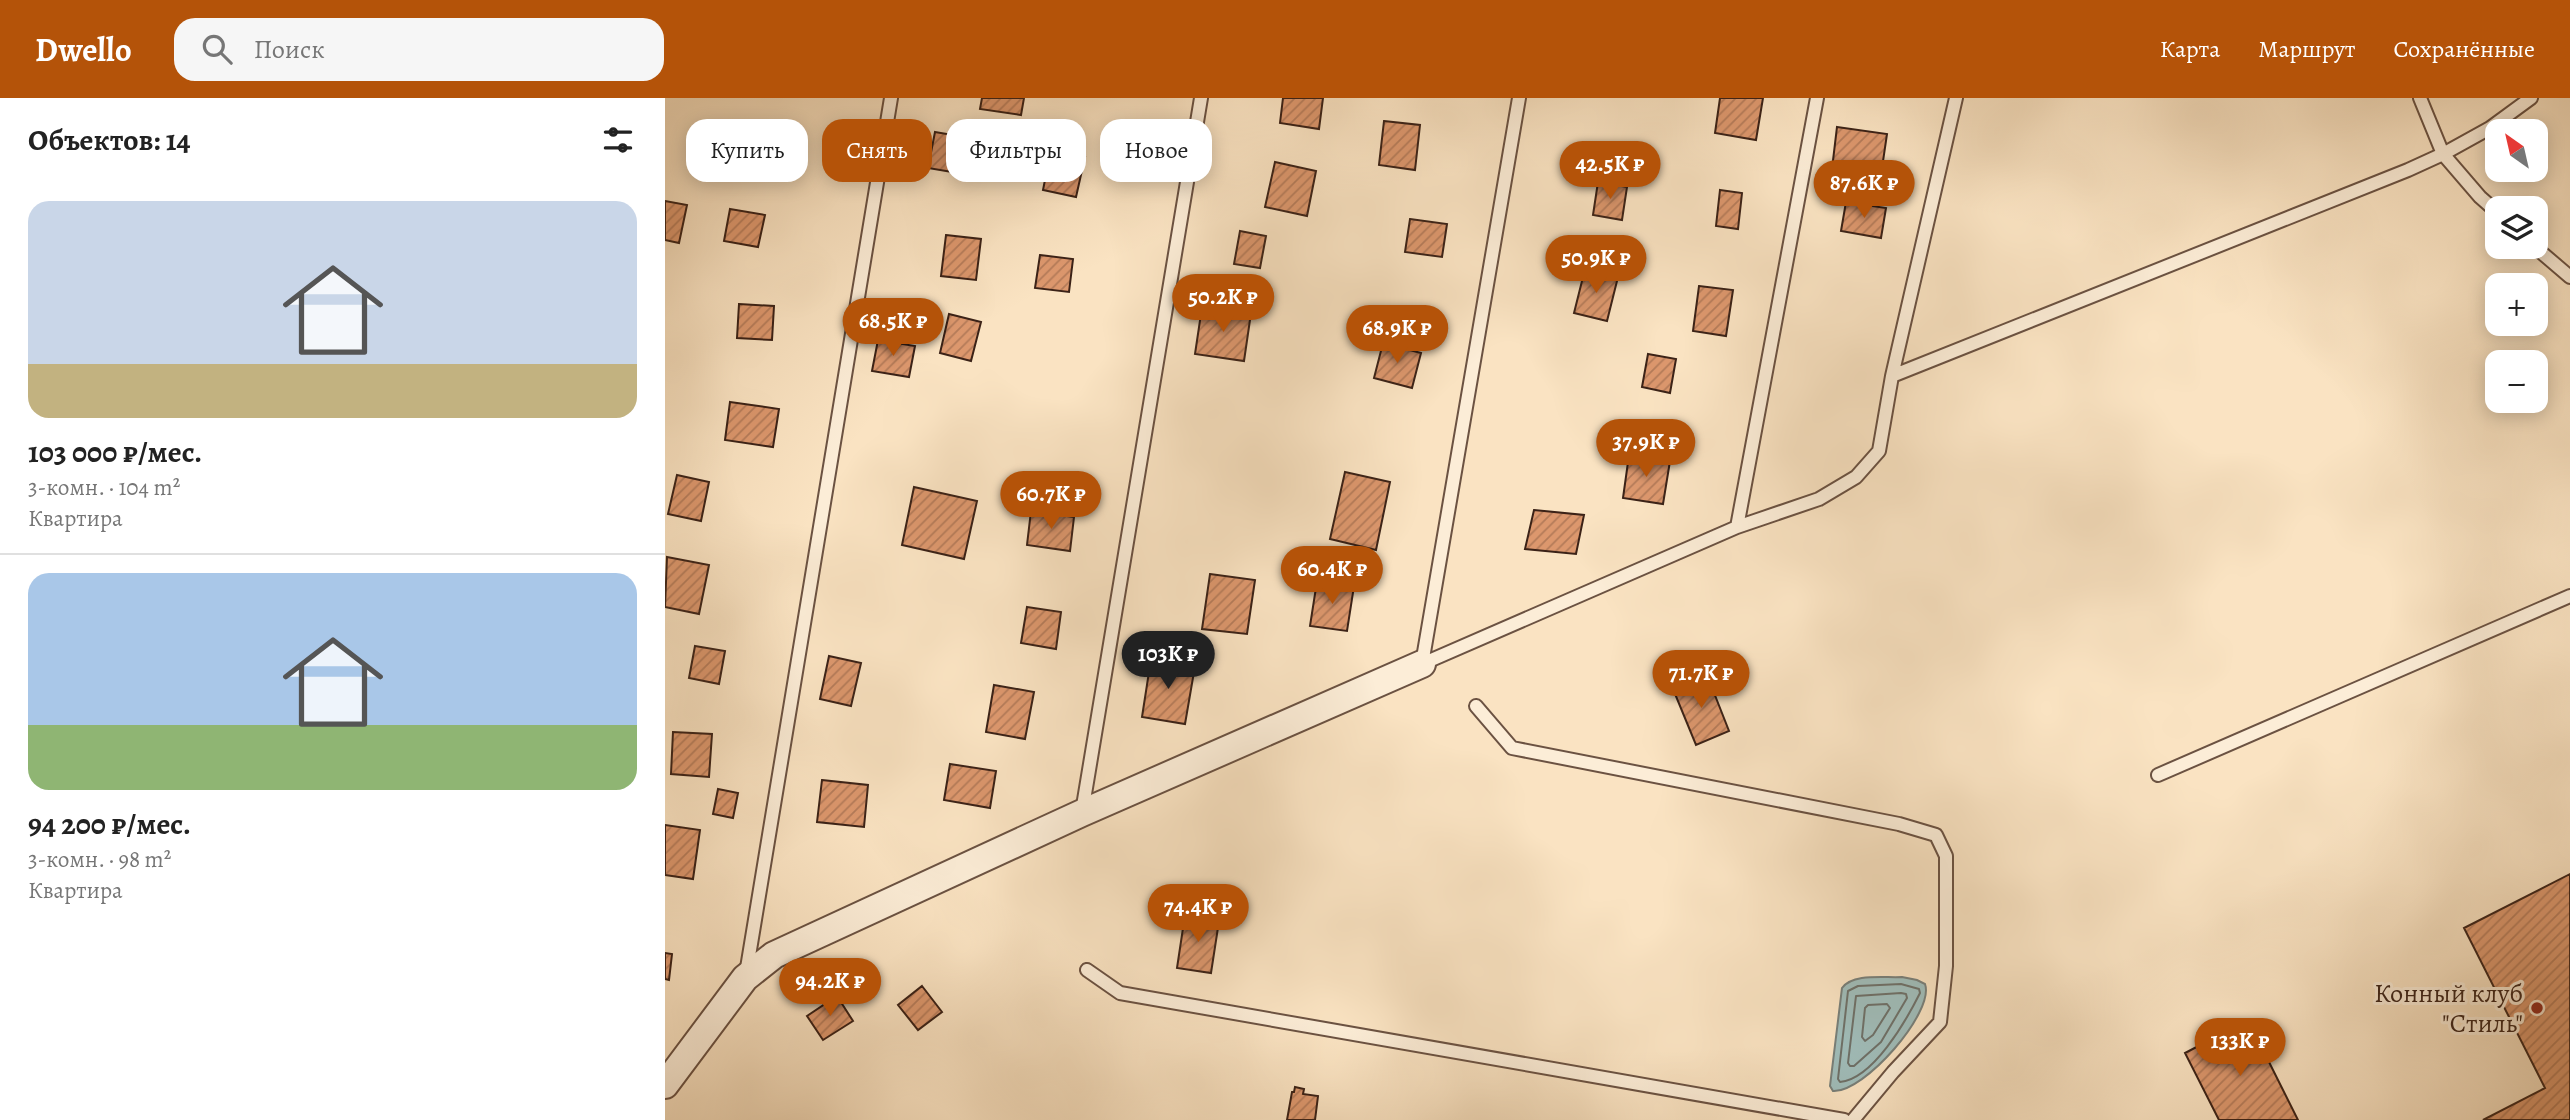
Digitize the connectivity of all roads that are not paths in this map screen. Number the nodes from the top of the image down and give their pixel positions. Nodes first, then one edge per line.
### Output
1 (891, 98) edge
2 (1201, 98) edge
3 (1519, 98) edge
4 (1817, 98) edge
5 (1956, 98) edge
6 (2420, 98) edge
7 (2531, 98) edge
8 (2443, 154) junction
9 (2485, 199) edge
10 (2548, 258) edge
11 (2570, 277) edge
12 (1892, 376) junction
13 (1737, 527) junction
14 (2570, 596) edge
15 (1422, 664) junction
16 (1476, 706) dead end
17 (2158, 775) dead end
18 (1082, 813) junction
19 (1087, 970) dead end
20 (745, 978) junction
21 (665, 1085) edge
22 (1844, 1120) edge
23 (1853, 1120) edge

1 - 20 lane
2 - 18 lane
3 - 15 lane
4 - 13 lane
5 - 12 lane
6 - 8 lane
7 - 8 lane
8 - 9 lane
8 - 12 lane
10 - 11 lane
12 - 13 lane
13 - 15 lane
14 - 17 lane
15 - 18 street
16 - 23 lane
18 - 20 street
19 - 22 lane
20 - 21 street

